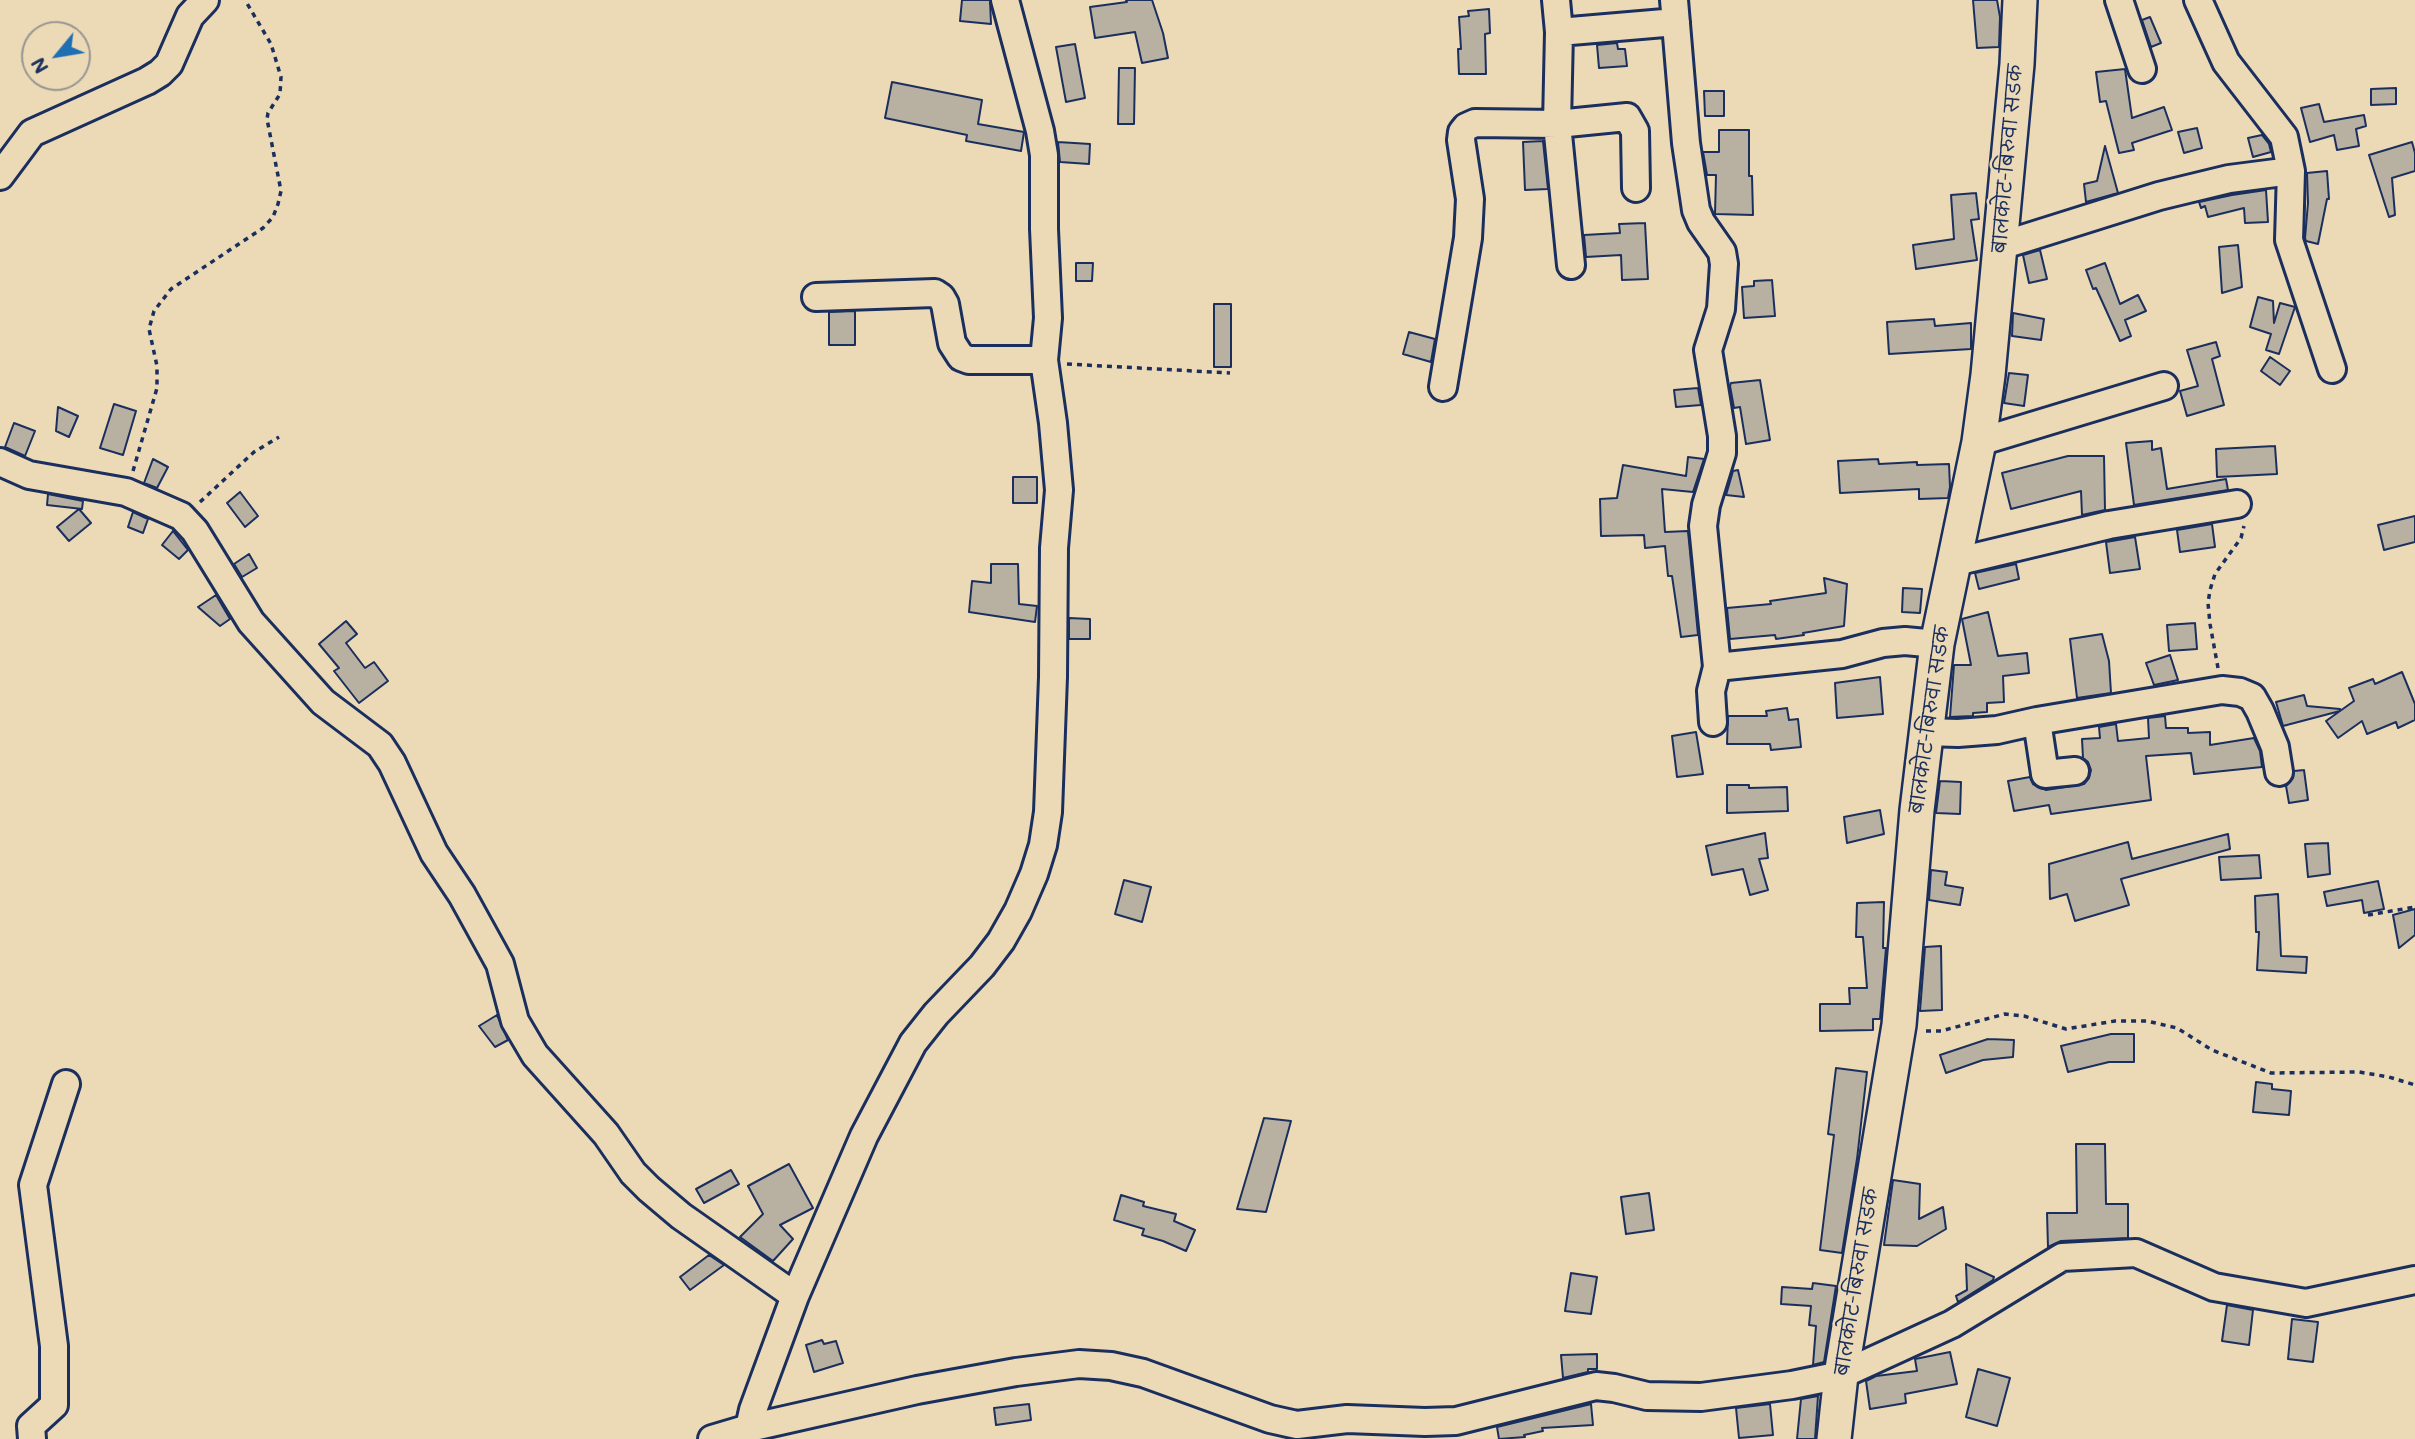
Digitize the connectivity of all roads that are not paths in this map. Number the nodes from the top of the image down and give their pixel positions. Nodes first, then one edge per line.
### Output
1 (205, 0) edge
2 (1005, 0) edge
3 (1556, 0) edge
4 (2020, 0) edge
5 (2119, 0) edge
6 (2198, 0) edge
7 (1675, 11) edge
8 (1559, 32) junction
9 (2141, 69) dead end
10 (1558, 124) junction
11 (2291, 171) junction
12 (0, 176) edge
13 (1636, 188) dead end
14 (2000, 246) junction
15 (1571, 265) dead end
16 (816, 297) dead end
17 (1044, 363) junction
18 (2332, 369) dead end
19 (2164, 386) dead end
20 (1443, 387) dead end
21 (1979, 442) junction
22 (0, 462) edge
23 (2237, 504) road end
24 (1955, 562) junction
25 (1937, 644) junction
26 (1717, 667) junction
27 (2037, 721) junction
28 (1713, 722) dead end
29 (1925, 732) junction
30 (2075, 771) dead end
31 (2279, 772) dead end
32 (66, 1084) dead end
33 (2415, 1280) edge
34 (795, 1296) junction
35 (1841, 1376) junction
36 (749, 1428) junction
37 (1296, 1432) edge
38 (33, 1439) edge
39 (712, 1439) edge
40 (1833, 1439) edge

1 - 12 street
2 - 17 street
3 - 8 street
4 - 14 main road, बालकोट-बिरुवा सडक
5 - 9 street
6 - 11 street
7 - 8 street
7 - 26 street
8 - 10 street
10 - 13 street
10 - 15 street
10 - 20 street
11 - 14 street
11 - 18 street
14 - 21 main road, बालकोट-बिरुवा सडक
16 - 17 street
17 - 34 street
19 - 21 street
21 - 24 main road, बालकोट-बिरुवा सडक
22 - 34 street
23 - 24 street
24 - 25 main road, बालकोट-बिरुवा सडक
25 - 26 street
25 - 29 main road, बालकोट-बिरुवा सडक
26 - 28 street
27 - 29 street
27 - 30 street
27 - 31 street
29 - 35 main road, बालकोट-बिरुवा सडक
32 - 38 street
33 - 35 street
34 - 36 street
35 - 37 street
35 - 40 main road, बालकोट-बिरुवा सडक
36 - 37 street
36 - 39 street

